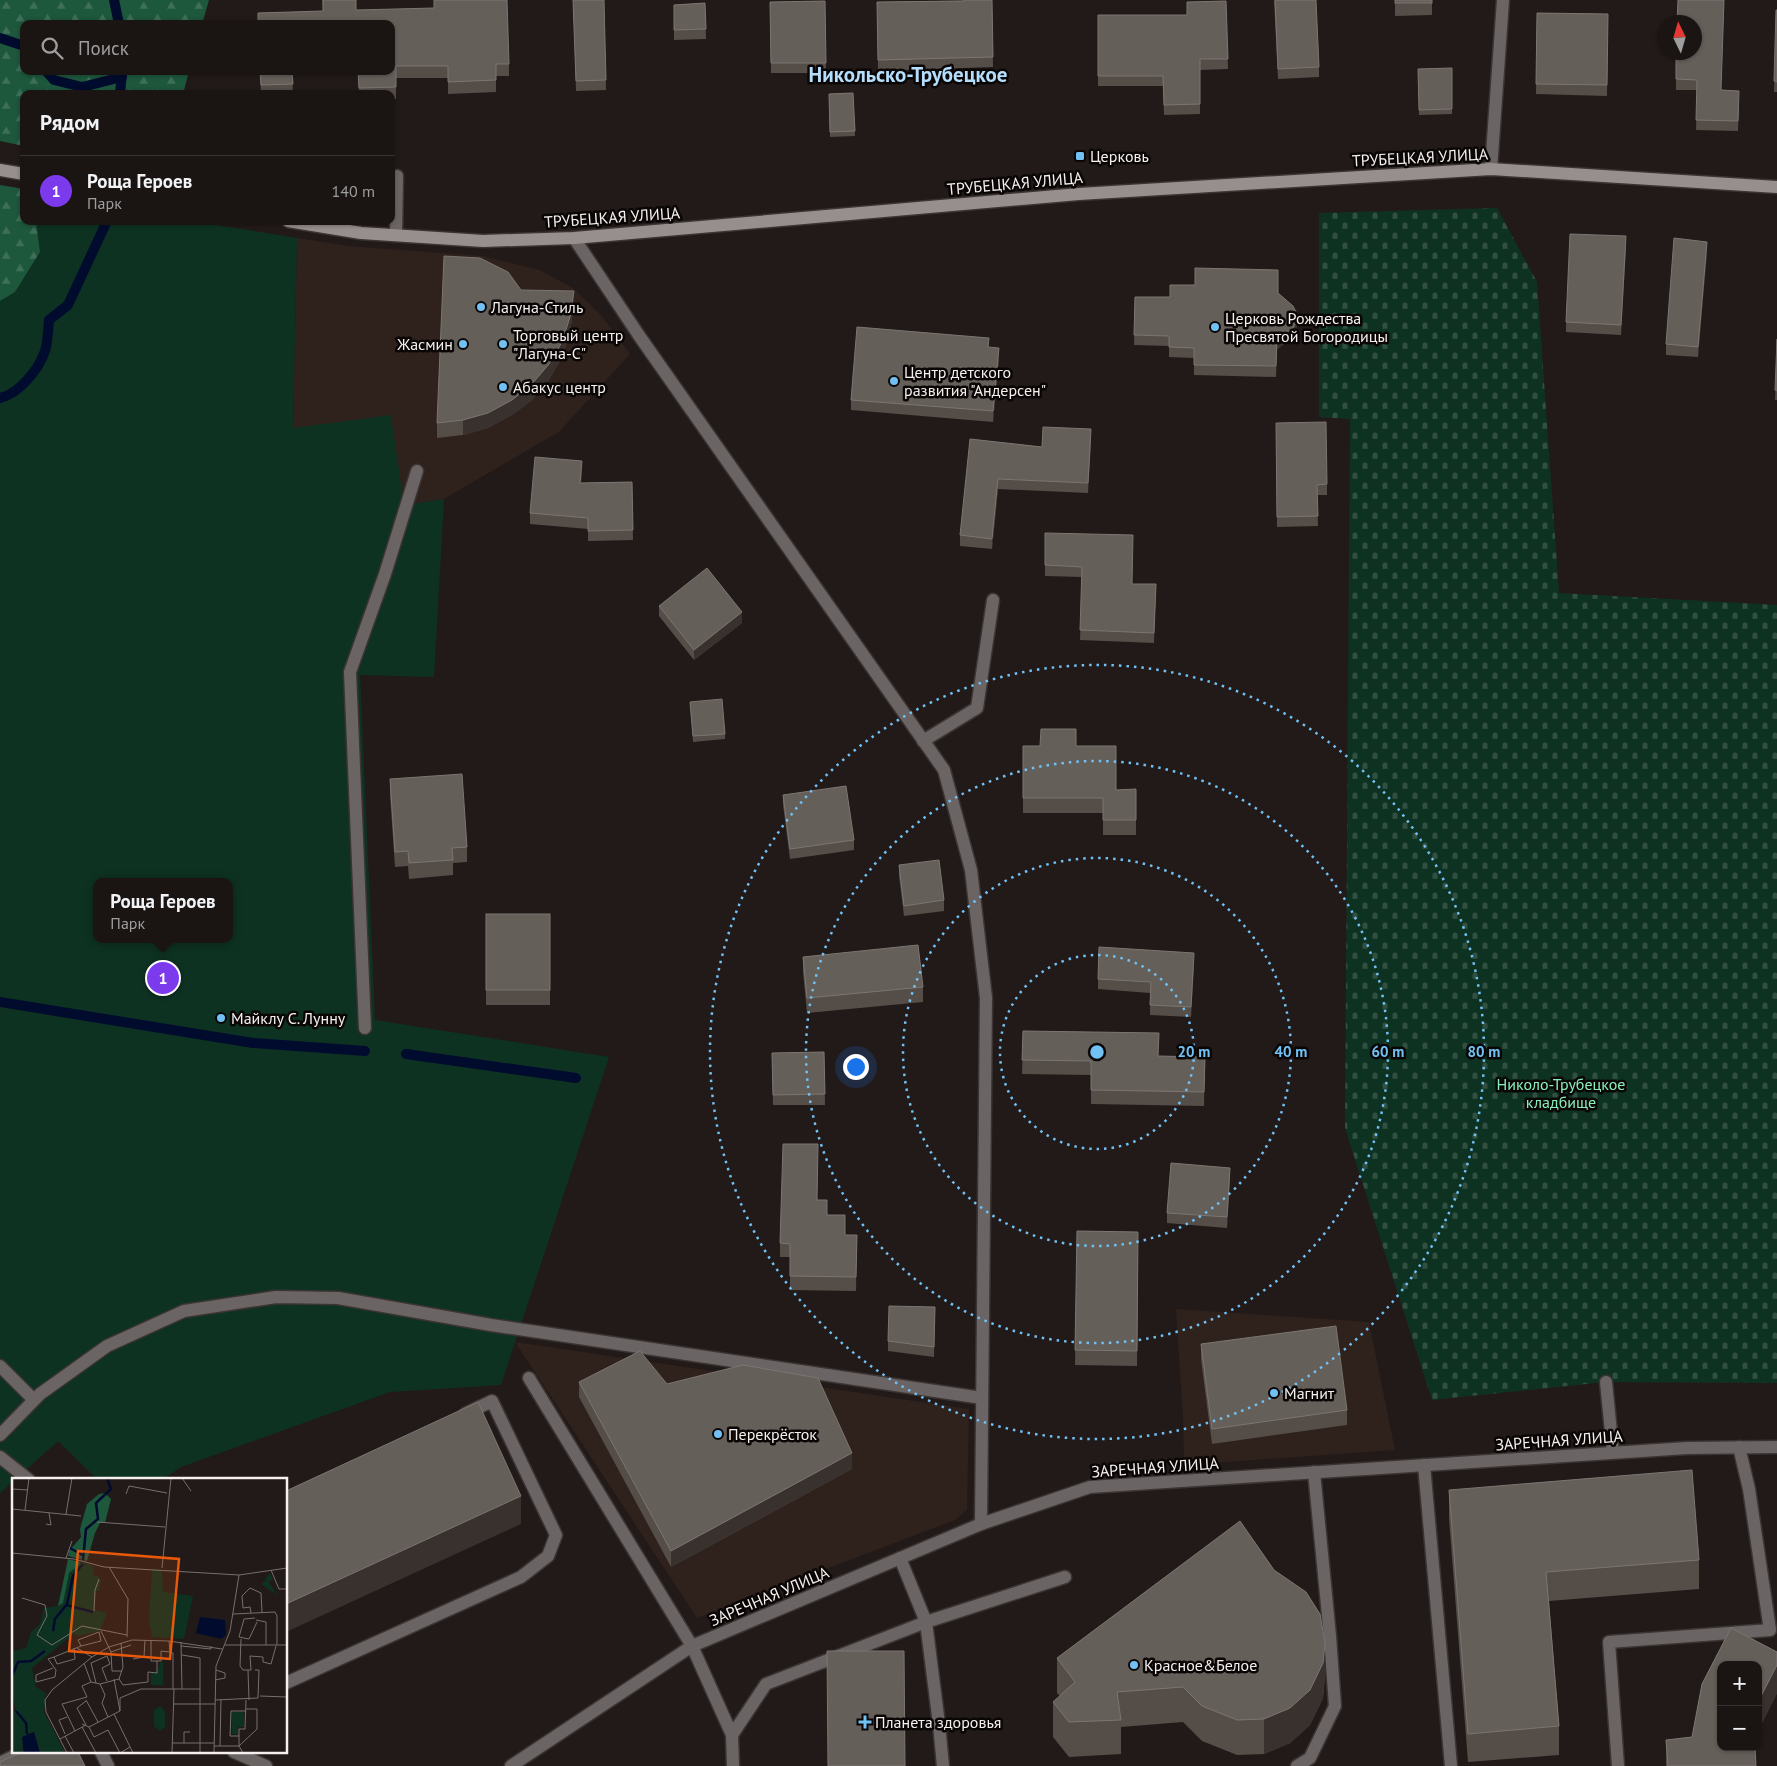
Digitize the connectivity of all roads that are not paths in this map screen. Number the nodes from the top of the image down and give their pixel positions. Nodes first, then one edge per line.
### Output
1 (1503, 0) edge
2 (1491, 169) junction
3 (0, 170) edge
4 (20, 173) edge
5 (397, 176) dead end
6 (1777, 187) edge
7 (312, 225) edge
8 (396, 235) junction
9 (574, 238) junction
10 (417, 471) dead end
11 (993, 600) dead end
12 (923, 741) junction
13 (365, 1028) dead end
14 (0, 1366) edge
15 (529, 1378) dead end
16 (1606, 1382) dead end
17 (982, 1398) junction
18 (34, 1400) junction
19 (456, 1418) edge
20 (0, 1434) edge
21 (1739, 1447) junction
22 (1777, 1447) edge
23 (1613, 1452) junction
24 (0, 1457) edge
25 (1424, 1465) junction
26 (1314, 1472) junction
27 (26, 1478) edge
28 (981, 1524) junction
29 (900, 1558) junction
30 (1065, 1577) dead end
31 (926, 1622) junction
32 (1773, 1631) edge
33 (692, 1646) junction
34 (288, 1683) edge
35 (732, 1735) junction
36 (18, 1754) edge
37 (102, 1754) edge
38 (239, 1754) edge
39 (0, 1763) edge
40 (108, 1766) edge
41 (266, 1766) edge
42 (511, 1766) edge
43 (733, 1766) edge
44 (943, 1766) edge
45 (1297, 1766) edge
46 (1451, 1766) edge
47 (1618, 1766) edge

1 - 2 street
2 - 6 main road, ТРУБЕЦКАЯ УЛИЦА
2 - 9 main road, ТРУБЕЦКАЯ УЛИЦА
3 - 4 main road
5 - 8 street
7 - 8 main road, ТРУБЕЦКАЯ УЛИЦА
8 - 9 main road, ТРУБЕЦКАЯ УЛИЦА
9 - 12 street
10 - 13 street
11 - 12 street
12 - 17 street
14 - 18 street
15 - 33 street
16 - 23 street
17 - 18 street
17 - 28 street
18 - 20 street
19 - 34 street
21 - 22 street, ЗАРЕЧНАЯ УЛИЦА
21 - 23 street, ЗАРЕЧНАЯ УЛИЦА
21 - 32 street
23 - 25 street, ЗАРЕЧНАЯ УЛИЦА
24 - 27 street
25 - 26 street, ЗАРЕЧНАЯ УЛИЦА
25 - 46 street
26 - 28 street, ЗАРЕЧНАЯ УЛИЦА
26 - 45 street
28 - 29 street, ЗАРЕЧНАЯ УЛИЦА
29 - 31 street
29 - 33 street, ЗАРЕЧНАЯ УЛИЦА
30 - 31 street
31 - 35 street
31 - 44 street
32 - 47 street
33 - 35 street
33 - 42 street, ЗАРЕЧНАЯ УЛИЦА
35 - 43 street
36 - 39 street
37 - 40 street
38 - 41 street

